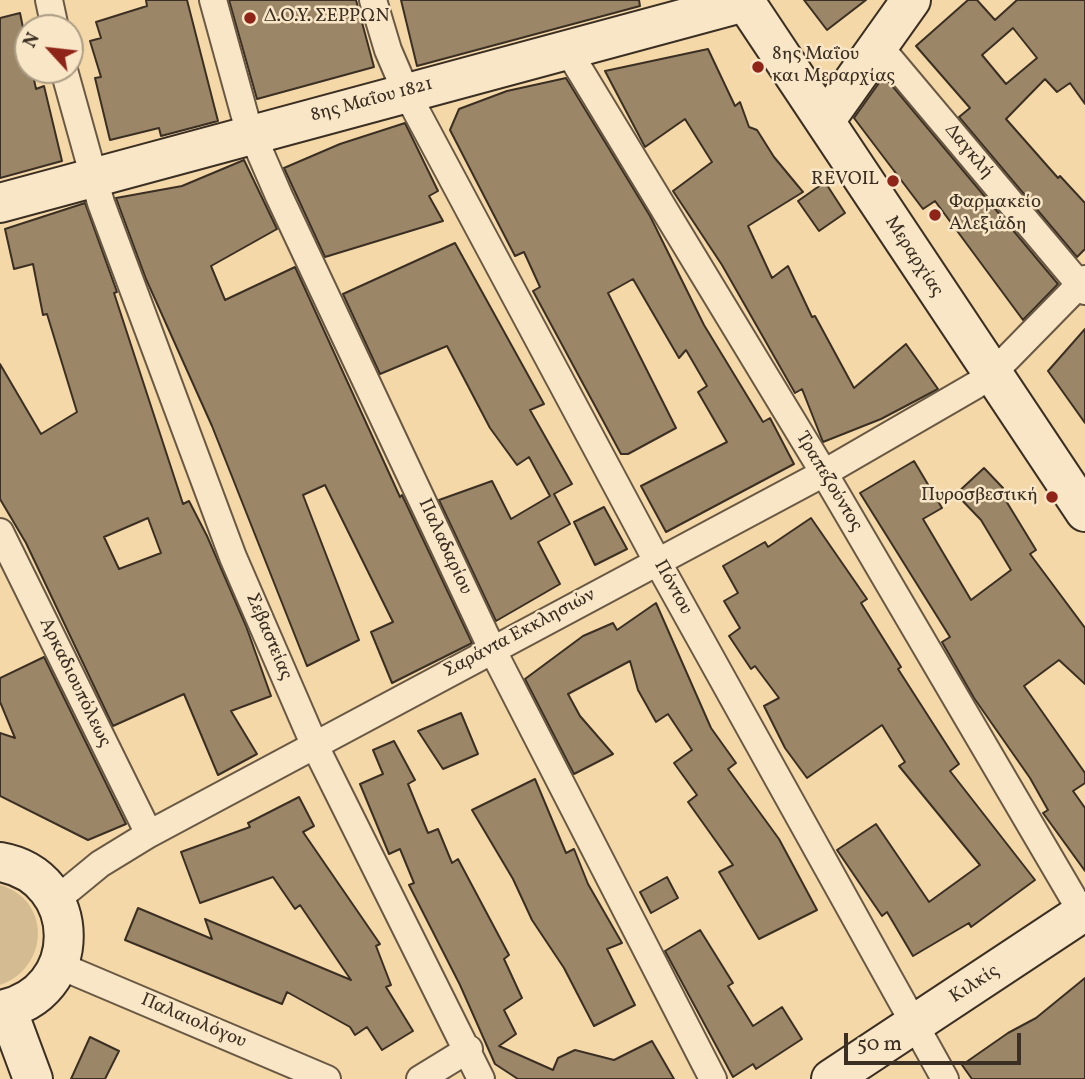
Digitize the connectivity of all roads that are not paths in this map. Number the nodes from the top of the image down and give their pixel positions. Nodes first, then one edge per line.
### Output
1 (213, 0) edge
2 (373, 0) edge
3 (911, 0) edge
4 (745, 1) edge
5 (879, 46) junction
6 (567, 49) junction
7 (68, 84) edge
8 (407, 92) junction
9 (825, 121) junction
10 (253, 134) junction
11 (92, 178) junction
12 (0, 203) edge
13 (1083, 285) edge
14 (991, 375) junction
15 (824, 473) junction
16 (1085, 512) edge
17 (0, 532) edge
18 (657, 561) junction
19 (492, 649) junction
20 (314, 744) junction
21 (149, 834) junction
22 (0, 862) edge
23 (55, 901) junction
24 (1084, 914) edge
25 (58, 965) junction
26 (3, 1009) edge
27 (915, 1024) junction
28 (469, 1049) junction
29 (33, 1079) edge
30 (327, 1079) edge
31 (420, 1079) edge
32 (481, 1079) edge
33 (713, 1079) edge
34 (831, 1079) edge
35 (945, 1079) edge

1 - 10 street, Παλαδαρίου
2 - 8 street, Πόντου
3 - 5 main road
4 - 6 main road, 8ης Μαΐου 1821
4 - 9 main road, Μεραρχίας
5 - 9 main road
5 - 13 street, Δαγκλή
6 - 8 main road, 8ης Μαΐου 1821
6 - 15 street, Τραπεζούντος
7 - 11 street, Σεβαστείας
8 - 10 main road, 8ης Μαΐου 1821
8 - 18 street, Πόντου
9 - 14 main road, Μεραρχίας
10 - 11 main road, 8ης Μαΐου 1821
10 - 19 street, Παλαδαρίου
11 - 12 main road, 8ης Μαΐου 1821
11 - 20 street, Σεβαστείας
13 - 14 street, Σαράντα Εκκλησιών
14 - 15 street, Σαράντα Εκκλησιών
14 - 16 main road, Μεραρχίας
15 - 18 street, Σαράντα Εκκλησιών
15 - 24 street, Τραπεζούντος
17 - 21 street, Αρκαδιουπόλεως
18 - 19 street, Σαράντα Εκκλησιών
18 - 27 street, Πόντου
19 - 20 street, Σαράντα Εκκλησιών
19 - 33 street, Παλαδαρίου
20 - 21 street, Σαράντα Εκκλησιών
20 - 28 street, Σεβαστείας
21 - 23 street, Σαράντα Εκκλησιών
22 - 23 main road
23 - 25 main road
24 - 27 main road, Κιλκίς
25 - 26 main road
25 - 30 street, Παλαιολόγου
26 - 29 main road
27 - 34 main road, Κιλκίς
27 - 35 street, Πόντου
28 - 31 street
28 - 32 street, Σεβαστείας

